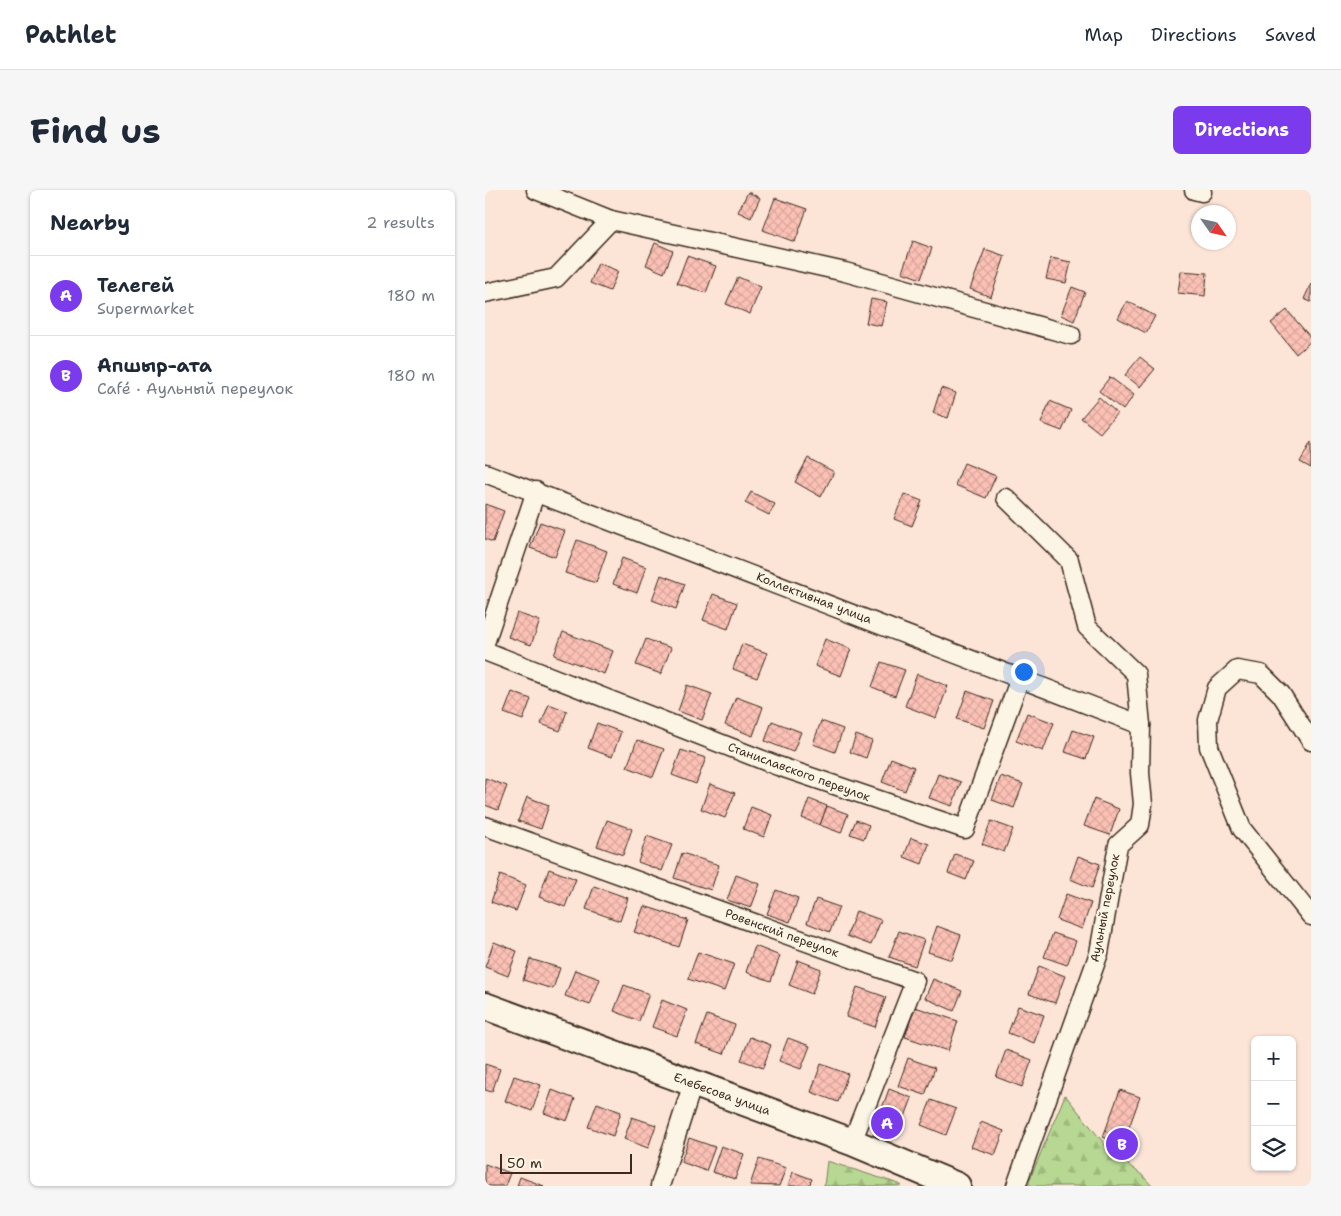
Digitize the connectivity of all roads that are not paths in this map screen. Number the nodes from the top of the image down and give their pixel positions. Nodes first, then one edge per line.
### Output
1 (536, 190) edge
2 (611, 220) junction
3 (485, 293) edge
4 (1071, 335) dead end
5 (485, 473) edge
6 (536, 491) junction
7 (1006, 498) dead end
8 (485, 643) edge
9 (485, 651) edge
10 (1020, 678) junction
11 (1141, 725) junction
12 (1311, 741) edge
13 (485, 826) edge
14 (1311, 916) edge
15 (485, 1006) edge
16 (693, 1083) junction
17 (852, 1142) junction
18 (660, 1186) edge
19 (957, 1186) edge
20 (1016, 1186) edge

1 - 2 street
2 - 3 street
2 - 4 street
5 - 6 street, Коллективная улица
6 - 8 street
6 - 10 street, Коллективная улица
7 - 11 street, Аульный переулок
9 - 10 street, Станиславского переулок
10 - 11 street, Коллективная улица
11 - 20 street, Аульный переулок
12 - 14 street
13 - 17 street, Ровенский переулок
15 - 16 main road, Елебесова улица
16 - 17 main road, Елебесова улица
16 - 18 street
17 - 19 main road, Елебесова улица

